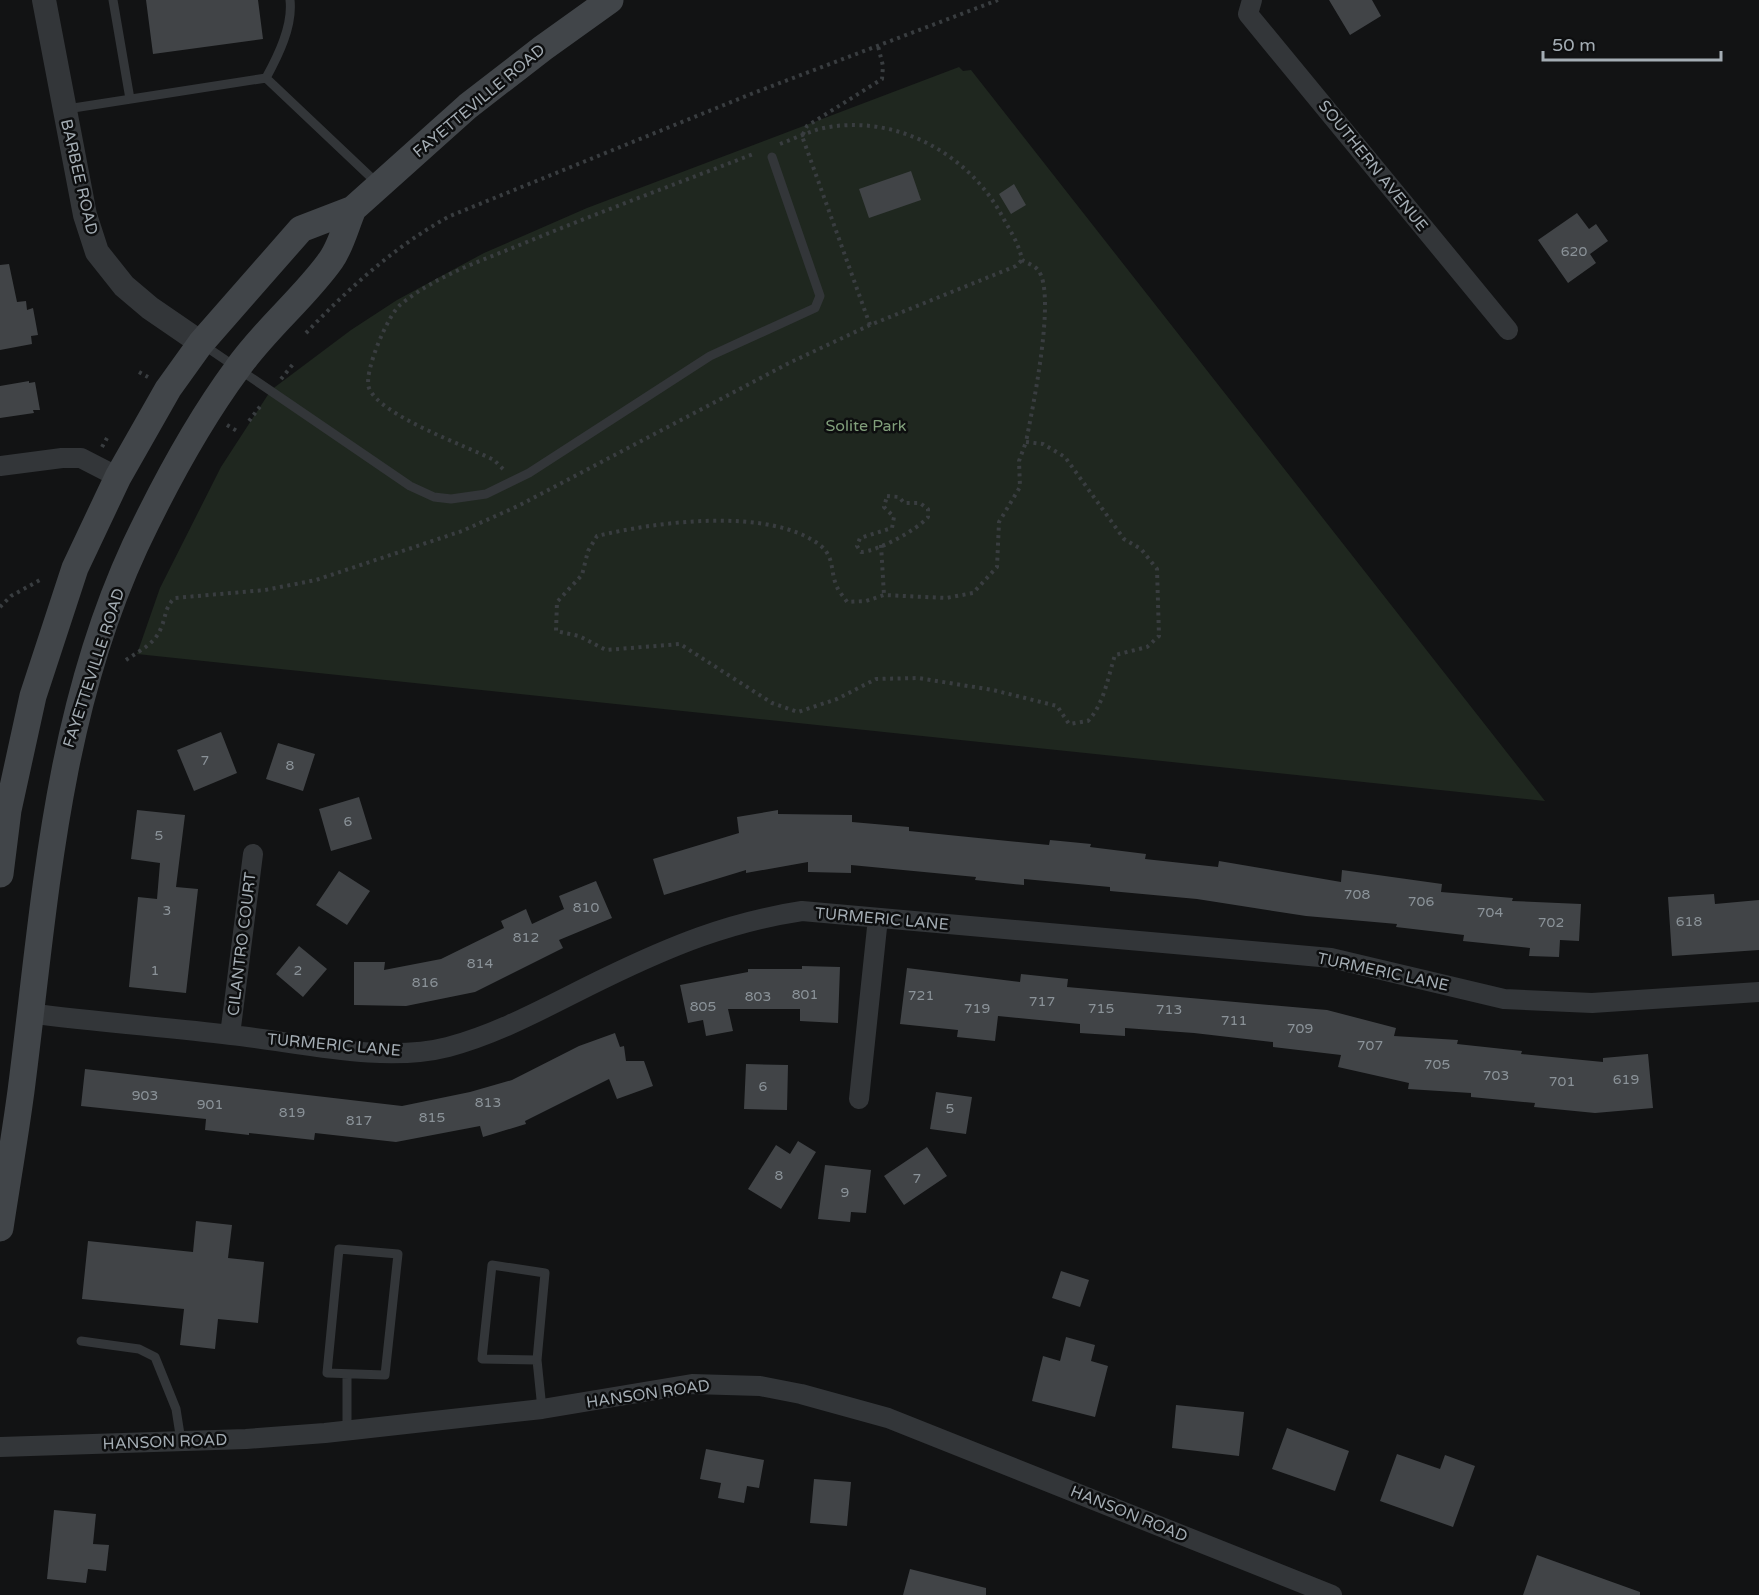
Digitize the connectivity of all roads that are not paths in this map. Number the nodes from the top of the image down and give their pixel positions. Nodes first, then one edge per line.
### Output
1 (44, 0) edge
2 (113, 0) edge
3 (290, 0) edge
4 (610, 0) edge
5 (1252, 0) edge
6 (266, 78) junction
7 (130, 99) junction
8 (63, 110) junction
9 (771, 157) dead end
10 (380, 185) junction
11 (353, 209) junction
12 (1508, 330) dead end
13 (201, 343) junction
14 (237, 368) junction
15 (0, 466) edge
16 (118, 477) junction
17 (253, 854) dead end
18 (0, 874) edge
19 (878, 918) junction
20 (1759, 992) edge
21 (28, 1013) junction
22 (231, 1035) junction
23 (859, 1099) dead end
24 (0, 1228) edge
25 (81, 1341) dead end
26 (537, 1360) junction
27 (347, 1375) junction
28 (542, 1409) junction
29 (346, 1430) junction
30 (182, 1441) junction
31 (0, 1448) edge
32 (1332, 1595) edge

1 - 8 street, BARBEE ROAD
2 - 7 lane
3 - 6 lane
4 - 10 main road, FAYETTEVILLE ROAD
5 - 12 street, SOUTHERN AVENUE
6 - 7 lane
6 - 10 lane
7 - 8 lane
8 - 13 street, BARBEE ROAD
9 - 14 lane
10 - 11 main road, FAYETTEVILLE ROAD
11 - 13 main road, FAYETTEVILLE ROAD
11 - 14 main road, FAYETTEVILLE ROAD
13 - 14 lane
13 - 16 main road, FAYETTEVILLE ROAD
14 - 21 main road, FAYETTEVILLE ROAD
15 - 16 street
16 - 18 main road, FAYETTEVILLE ROAD
17 - 22 street, CILANTRO COURT
19 - 20 street, TURMERIC LANE
19 - 22 street, TURMERIC LANE
19 - 23 street
21 - 22 street, TURMERIC LANE
21 - 24 main road, FAYETTEVILLE ROAD
25 - 30 lane
26 - 26 lane
26 - 28 lane
27 - 27 lane
27 - 29 lane
28 - 29 street, HANSON ROAD
28 - 32 street, HANSON ROAD
29 - 30 street, HANSON ROAD
30 - 31 street, HANSON ROAD

